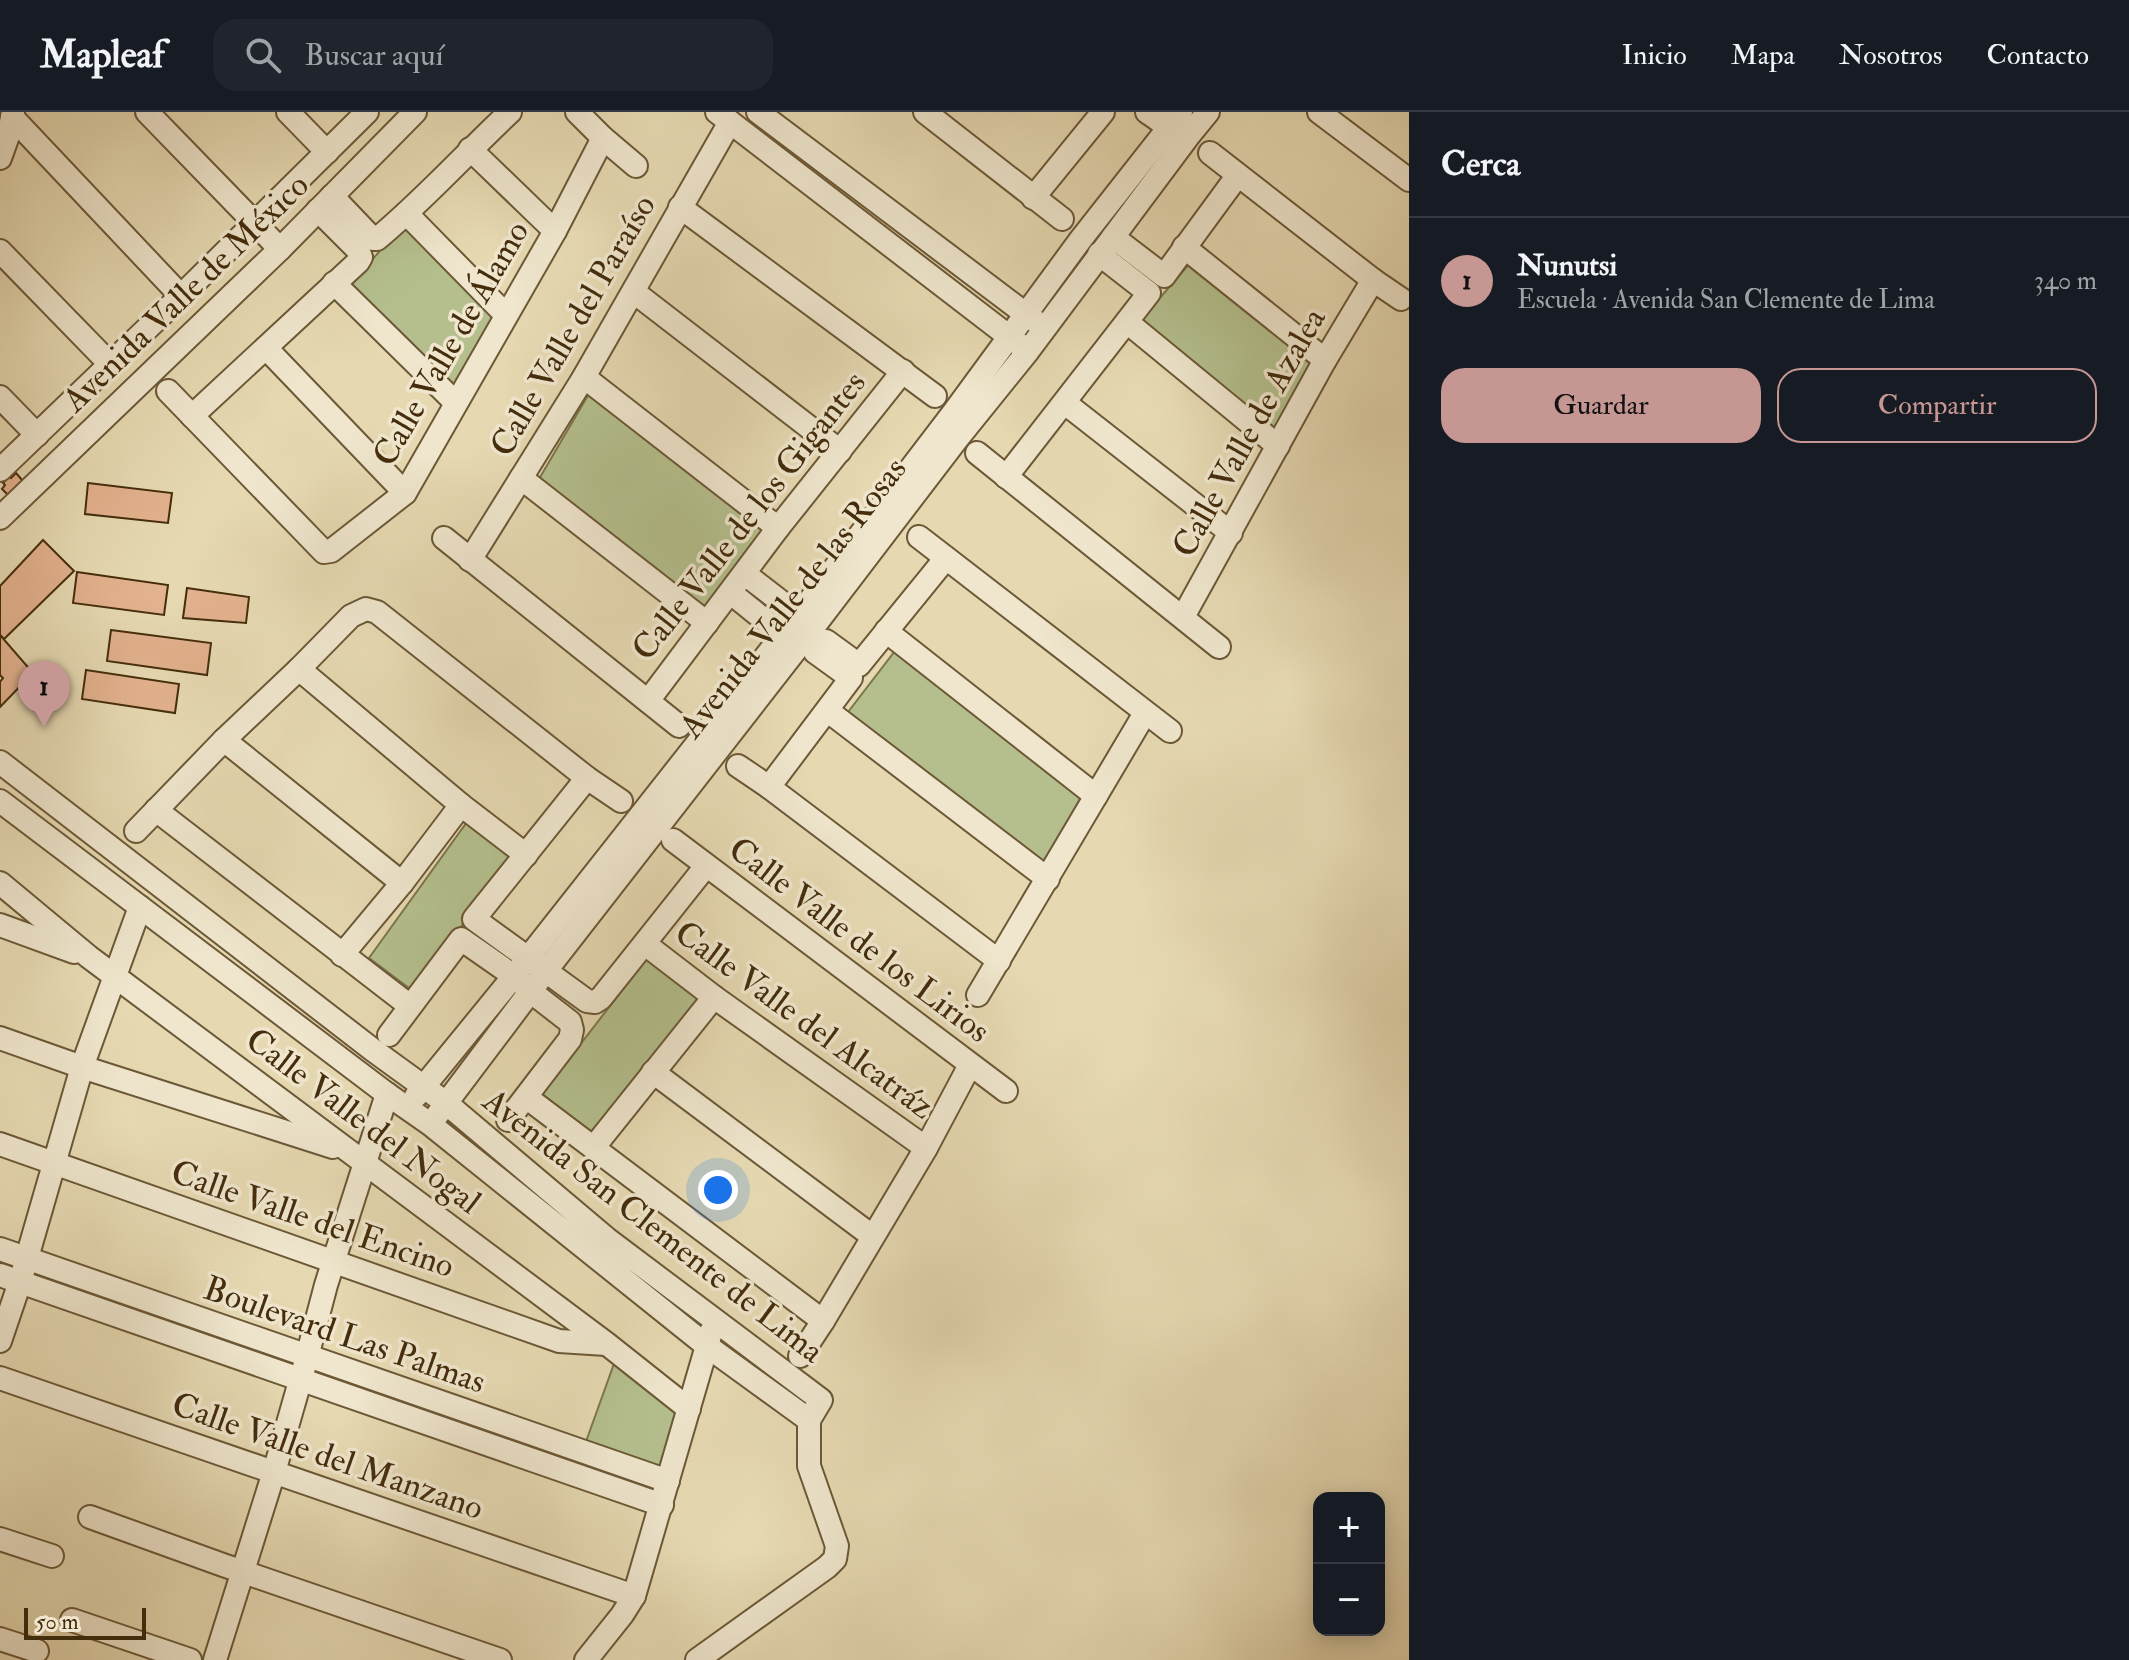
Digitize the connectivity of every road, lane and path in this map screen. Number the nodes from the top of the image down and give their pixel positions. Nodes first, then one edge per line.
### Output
1 (147, 112) edge
2 (288, 112) edge
3 (367, 112) edge
4 (415, 112) edge
5 (510, 112) edge
6 (577, 112) edge
7 (758, 112) edge
8 (925, 112) edge
9 (1147, 112) edge
10 (1208, 112) edge
11 (1319, 112) edge
12 (12, 114) edge
13 (1093, 116) edge
14 (723, 117) edge
15 (1180, 120) edge
16 (603, 138) junction
17 (470, 149) junction
18 (327, 152) junction
19 (1210, 153) dead end
20 (0, 158) edge
21 (636, 166) dead end
22 (1238, 175) junction
23 (1409, 180) edge
24 (1033, 198) junction
25 (325, 203) junction
26 (680, 207) junction
27 (407, 214) junction
28 (1062, 219) dead end
29 (255, 222) junction
30 (555, 231) junction
31 (1106, 245) junction
32 (1184, 247) junction
33 (280, 249) junction
34 (0, 251) edge
35 (1373, 280) junction
36 (334, 283) junction
37 (634, 292) junction
38 (181, 296) junction
39 (1401, 299) dead end
40 (1025, 314) junction
41 (506, 315) junction
42 (1127, 322) junction
43 (1044, 328) junction
44 (1009, 336) junction
45 (266, 348) junction
46 (1028, 351) junction
47 (1325, 360) junction
48 (110, 364) junction
49 (903, 371) junction
50 (584, 377) junction
51 (168, 391) dead end
52 (935, 396) dead end
53 (0, 397) edge
54 (455, 402) junction
55 (1065, 403) junction
56 (192, 416) junction
57 (37, 435) junction
58 (1278, 446) junction
59 (840, 451) junction
60 (977, 453) dead end
61 (0, 470) edge
62 (1006, 477) junction
63 (521, 478) junction
64 (405, 493) junction
65 (0, 518) edge
66 (778, 528) junction
67 (1231, 533) junction
68 (919, 537) dead end
69 (444, 538) dead end
70 (946, 558) junction
71 (470, 560) junction
72 (745, 574) junction
73 (731, 593) junction
74 (1183, 617) junction
75 (707, 623) junction
76 (886, 631) junction
77 (803, 634) junction
78 (1219, 647) dead end
79 (299, 669) junction
80 (855, 672) junction
81 (648, 701) junction
82 (828, 711) junction
83 (1145, 713) junction
84 (679, 726) dead end
85 (1170, 731) dead end
86 (224, 740) junction
87 (0, 762) edge
88 (738, 766) dead end
89 (587, 778) junction
90 (769, 787) junction
91 (1096, 796) junction
92 (0, 801) edge
93 (621, 801) dead end
94 (461, 805) junction
95 (156, 810) junction
96 (136, 831) dead end
97 (673, 840) dead end
98 (526, 855) junction
99 (706, 866) junction
100 (1048, 879) junction
101 (0, 883) edge
102 (402, 883) junction
103 (140, 907) junction
104 (0, 925) edge
105 (645, 944) junction
106 (342, 955) junction
107 (89, 957) junction
108 (999, 961) junction
109 (537, 965) junction
110 (115, 974) junction
111 (522, 984) junction
112 (978, 995) dead end
113 (714, 997) junction
114 (410, 1006) junction
115 (389, 1035) dead end
116 (0, 1038) edge
117 (970, 1065) junction
118 (82, 1067) junction
119 (653, 1072) junction
120 (424, 1086) junction
121 (1006, 1091) dead end
122 (526, 1097) junction
123 (396, 1100) junction
124 (446, 1103) junction
125 (508, 1120) dead end
126 (430, 1124) junction
127 (0, 1144) edge
128 (594, 1147) junction
129 (926, 1148) junction
130 (357, 1158) junction
131 (55, 1164) junction
132 (872, 1236) junction
133 (0, 1249) edge
134 (26, 1258) junction
135 (333, 1262) junction
136 (10, 1278) edge
137 (715, 1321) junction
138 (823, 1321) junction
139 (0, 1341) edge
140 (607, 1344) junction
141 (707, 1346) junction
142 (800, 1356) dead end
143 (304, 1368) junction
144 (0, 1378) edge
145 (689, 1409) junction
146 (809, 1420) junction
147 (274, 1472) junction
148 (668, 1481) junction
149 (662, 1505) junction
150 (90, 1517) dead end
151 (0, 1539) edge
152 (52, 1556) dead end
153 (243, 1572) junction
154 (634, 1596) junction
155 (72, 1620) dead end
156 (0, 1639) edge
157 (37, 1651) dead end
158 (190, 1660) edge
159 (215, 1660) edge
160 (500, 1660) edge
161 (586, 1660) edge
162 (697, 1660) edge

1 - 29 street
2 - 18 street
3 - 18 street, Avenida Valle de México
4 - 25 street, Avenida Valle de México
5 - 17 street
6 - 16 street
7 - 40 street
8 - 24 street
9 - 15 street
10 - 15 street, Avenida Valle de las Rosas
11 - 23 street
12 - 20 street
12 - 38 street
13 - 24 street
14 - 26 street, Calle Valle del Paraíso
14 - 44 street
15 - 31 street, Avenida Valle de las Rosas
15 - 40 street, Avenida Valle de las Rosas
16 - 21 street
16 - 30 street, Calle Valle de Álamo
17 - 27 street
17 - 30 street
18 - 29 street, Avenida Valle de México
19 - 22 street
22 - 32 street
22 - 35 street
24 - 28 street
25 - 27 street
25 - 33 street, Avenida Valle de México
25 - 36 street
26 - 37 street, Calle Valle del Paraíso
26 - 49 street
27 - 41 street
29 - 33 street
29 - 38 street, Avenida Valle de México
30 - 41 street, Calle Valle de Álamo
31 - 32 street
31 - 42 street
31 - 43 street, Avenida Valle de las Rosas
32 - 47 street
33 - 65 street, Avenida Valle de México
34 - 48 street
35 - 39 street
35 - 47 street, Calle Valle de Azalea
36 - 45 street
36 - 54 street
37 - 50 street, Calle Valle del Paraíso
37 - 59 street
38 - 48 street, Avenida Valle de México
40 - 43 street
40 - 44 street, Avenida Valle de las Rosas
41 - 54 street, Calle Valle de Álamo
42 - 55 street
42 - 58 street
43 - 46 street, Avenida Valle de las Rosas
44 - 46 street
44 - 77 street, Avenida Valle de las Rosas
45 - 56 street
45 - 64 street
46 - 77 street, Avenida Valle de las Rosas
47 - 58 street, Calle Valle de Azalea
48 - 57 street, Avenida Valle de México
49 - 52 street
49 - 59 street, Calle Valle de los Gigantes
50 - 63 street, Calle Valle del Paraíso
50 - 66 street
51 - 56 street
53 - 57 street
54 - 64 street, Calle Valle de Álamo
55 - 62 street
55 - 67 street
56 - 64 street, Calle Valle de Álamo
57 - 61 street, Avenida Valle de México
58 - 67 street, Calle Valle de Azalea
59 - 66 street, Calle Valle de los Gigantes
60 - 62 street
62 - 74 street
63 - 71 street, Calle Valle del Paraíso
63 - 75 street
66 - 72 street, Calle Valle de los Gigantes
67 - 74 street, Calle Valle de Azalea
68 - 70 street
69 - 71 street
70 - 76 street
70 - 83 street
71 - 81 street
72 - 73 street, Calle Valle de los Gigantes
72 - 77 street
73 - 75 street, Calle Valle de los Gigantes
73 - 77 street
74 - 78 street
75 - 81 street, Calle Valle de los Gigantes
76 - 80 street
76 - 91 street
77 - 80 street
77 - 109 street, Avenida Valle de las Rosas
79 - 86 street
79 - 89 street
79 - 94 street
80 - 82 street
81 - 84 street
82 - 90 street
82 - 100 street
83 - 85 street
83 - 91 street
86 - 95 street
86 - 102 street
87 - 120 street, Avenida San Clemente de Lima
88 - 90 street
89 - 93 street
89 - 98 street
90 - 108 street
91 - 100 street
92 - 103 street, Avenida San Clemente de Lima
94 - 98 street
94 - 102 street
95 - 96 street
95 - 106 street
97 - 99 street, Calle Valle de los Lirios
98 - 109 street
99 - 105 street
99 - 117 street, Calle Valle de los Lirios
100 - 108 street
101 - 107 street, Calle Valle del Nogal
102 - 106 street
103 - 110 street
103 - 123 street, Avenida San Clemente de Lima
104 - 107 street
105 - 109 street
105 - 113 street, Calle Valle del Alcatráz
106 - 114 street
107 - 110 street, Calle Valle del Nogal
108 - 112 street
109 - 111 street, Avenida Valle de las Rosas
110 - 118 street
110 - 130 street, Calle Valle del Nogal
111 - 114 street
111 - 120 street, Avenida Valle de las Rosas
111 - 122 street
111 - 124 street, Avenida Valle de las Rosas
113 - 119 street
113 - 129 street, Calle Valle del Alcatráz
114 - 115 street
116 - 118 street
117 - 121 street, Calle Valle de los Lirios
117 - 129 street
118 - 130 street
118 - 131 street
119 - 128 street
119 - 132 street
120 - 123 street, Avenida Valle de las Rosas
120 - 124 street, Avenida San Clemente de Lima
122 - 125 street
122 - 128 street
123 - 126 street, Avenida San Clemente de Lima
123 - 130 street
124 - 126 street, Avenida Valle de las Rosas
124 - 137 street, Avenida San Clemente de Lima
126 - 141 street, Avenida San Clemente de Lima
127 - 131 street, Calle Valle del Encino
128 - 138 street
129 - 132 street
130 - 135 street
130 - 140 street, Calle Valle del Nogal
131 - 134 street
131 - 135 street, Calle Valle del Encino
132 - 138 street
133 - 134 street, Boulevard Las Palmas
134 - 136 street
134 - 143 street, Boulevard Las Palmas
135 - 140 street, Calle Valle del Encino
135 - 143 street
136 - 139 street
136 - 143 street, Boulevard Las Palmas
137 - 141 street
137 - 146 street, Avenida San Clemente de Lima
138 - 142 street
140 - 145 street, Calle Valle del Nogal
141 - 145 street
141 - 146 street, Avenida San Clemente de Lima
143 - 147 street
143 - 148 street, Boulevard Las Palmas
143 - 149 street, Boulevard Las Palmas
144 - 147 street, Calle Valle del Manzano
145 - 148 street
146 - 162 street
147 - 153 street
147 - 154 street, Calle Valle del Manzano
148 - 149 street
149 - 154 street
150 - 153 street
151 - 152 street
153 - 159 street
153 - 160 street
154 - 161 street
155 - 158 street
156 - 157 street

